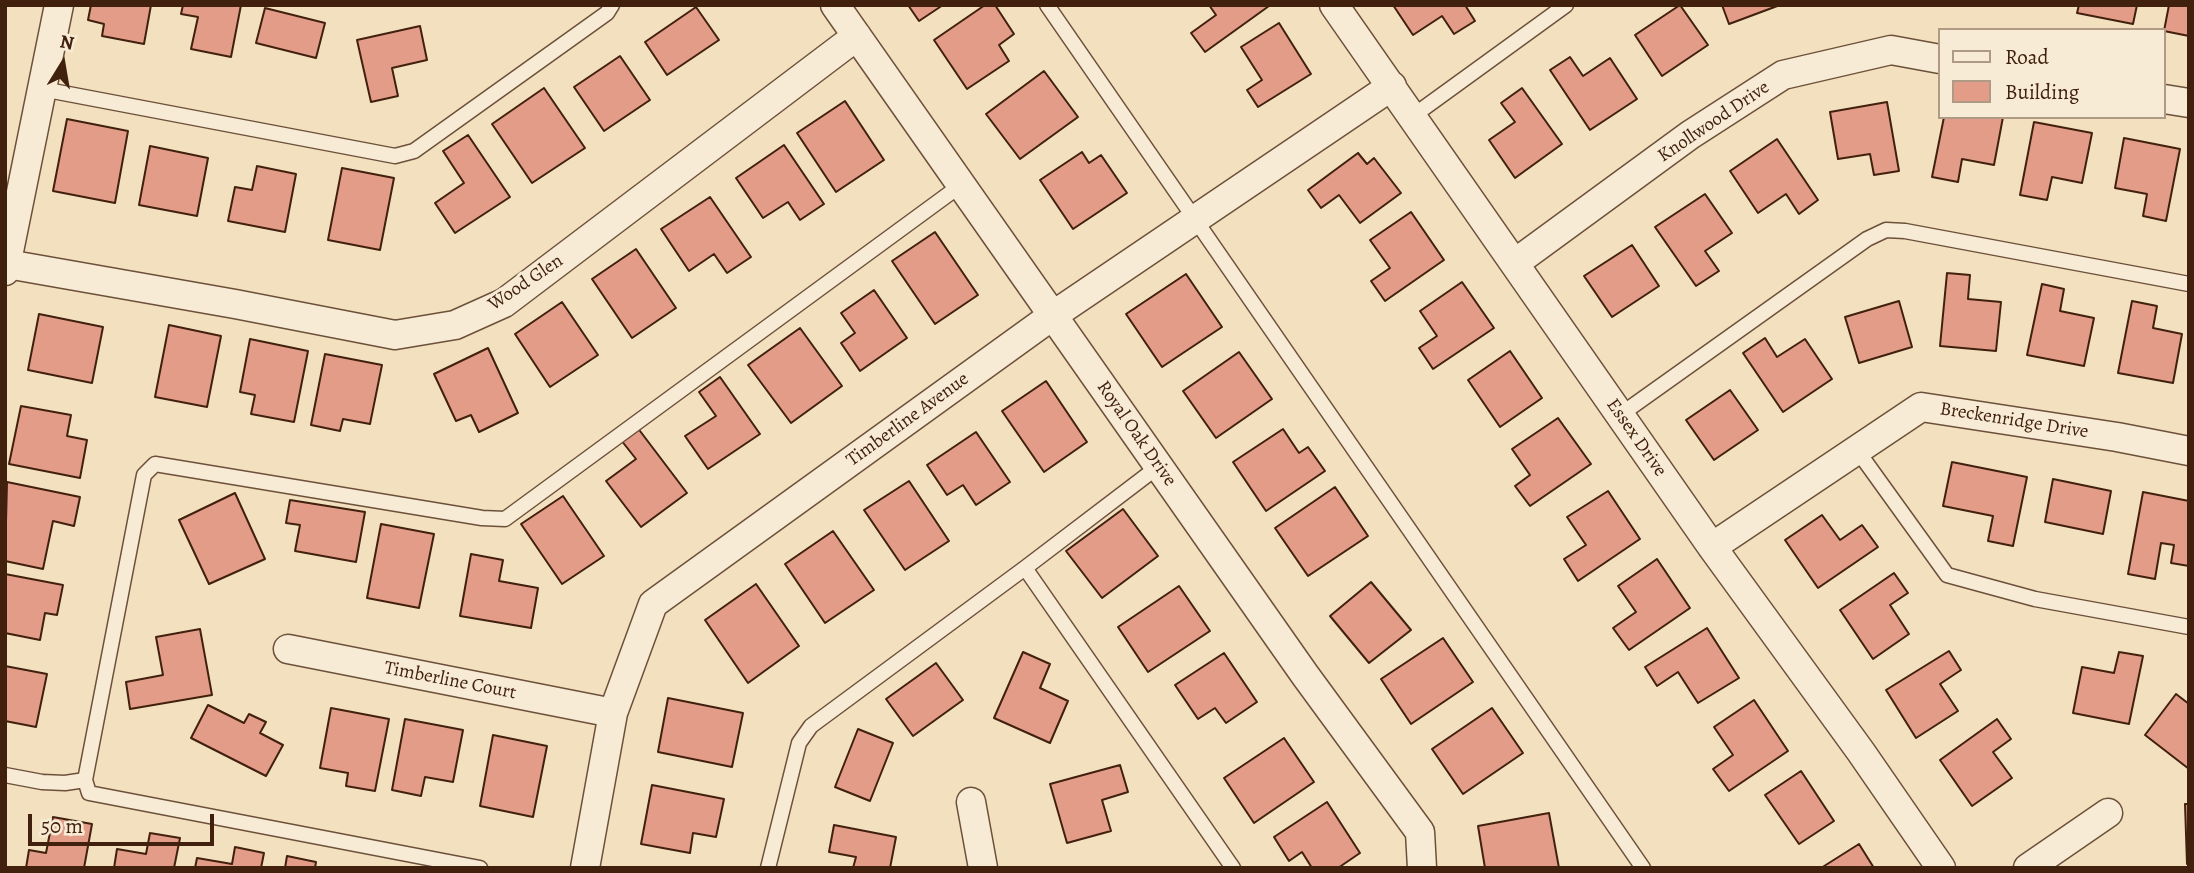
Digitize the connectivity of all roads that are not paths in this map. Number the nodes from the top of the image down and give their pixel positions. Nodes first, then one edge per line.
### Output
1 (58, 5) edge
2 (612, 5) edge
3 (835, 5) edge
4 (1047, 5) edge
5 (1334, 5) edge
6 (1566, 5) edge
7 (857, 36) junction
8 (1938, 59) edge
9 (1392, 86) junction
10 (42, 89) junction
11 (2166, 99) edge
12 (2189, 103) edge
13 (1413, 116) junction
14 (961, 185) junction
15 (1195, 219) junction
16 (1515, 263) junction
17 (6, 268) edge
18 (2189, 284) edge
19 (1052, 316) junction
20 (1620, 415) junction
21 (1857, 450) junction
22 (2189, 451) edge
23 (1159, 466) junction
24 (1712, 547) junction
25 (1025, 568) junction
26 (2189, 627) edge
27 (288, 649) dead end
28 (613, 713) junction
29 (5, 775) edge
30 (85, 780) junction
31 (971, 802) dead end
32 (2108, 813) dead end
33 (480, 868) edge
34 (585, 868) edge
35 (768, 868) edge
36 (984, 868) edge
37 (1233, 868) edge
38 (1422, 868) edge
39 (1643, 868) edge
40 (1941, 868) edge
41 (2028, 868) edge

1 - 10 street
2 - 10 lane
3 - 7 street, Royal Oak Drive
4 - 15 lane
5 - 9 street, Essex Drive
6 - 13 lane
7 - 14 street, Royal Oak Drive
7 - 17 street, Wood Glen
8 - 16 street, Knollwood Drive
9 - 13 street, Essex Drive
9 - 15 street, Timberline Avenue
10 - 17 street
11 - 12 street
13 - 16 street, Essex Drive
14 - 19 street, Royal Oak Drive
14 - 30 lane
15 - 19 street, Timberline Avenue
15 - 39 lane
16 - 20 street, Essex Drive
18 - 20 lane
19 - 23 street, Royal Oak Drive
19 - 28 street, Timberline Avenue
20 - 24 street, Essex Drive
21 - 22 street, Breckenridge Drive
21 - 24 street, Breckenridge Drive
21 - 26 lane
23 - 25 lane
23 - 38 street, Royal Oak Drive
24 - 40 street, Essex Drive
25 - 35 lane
25 - 37 lane
27 - 28 street, Timberline Court
28 - 34 street, Timberline Avenue
29 - 30 lane
30 - 33 lane
31 - 36 street
32 - 41 street

